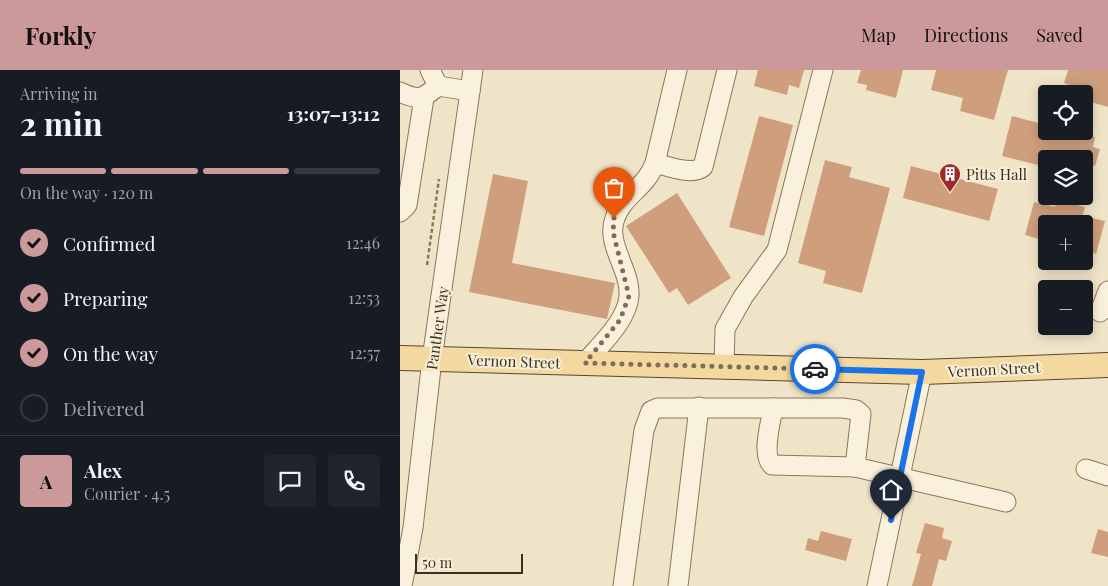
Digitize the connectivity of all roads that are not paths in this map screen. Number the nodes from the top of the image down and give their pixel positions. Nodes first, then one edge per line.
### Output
1 (473, 70) edge
2 (677, 70) edge
3 (727, 70) edge
4 (823, 70) edge
5 (431, 85) edge
6 (470, 91) junction
7 (400, 92) edge
8 (655, 162) junction
9 (400, 212) edge
10 (1108, 291) edge
11 (1100, 312) dead end
12 (400, 358) edge
13 (432, 359) junction
14 (585, 363) junction
15 (1108, 364) edge
16 (724, 367) junction
17 (922, 372) junction
18 (699, 407) junction
19 (773, 408) junction
20 (855, 467) junction
21 (1086, 469) dead end
22 (900, 476) junction
23 (1108, 476) edge
24 (1006, 502) dead end
25 (402, 586) edge
26 (623, 586) edge
27 (678, 586) edge
28 (877, 586) edge

1 - 6 street, Panther Way
2 - 8 street
3 - 8 street
4 - 16 street
5 - 6 street
5 - 7 street
5 - 9 street
6 - 13 street, Panther Way
8 - 14 street
10 - 11 street
12 - 13 main road, Vernon Street
13 - 14 main road, Vernon Street
13 - 25 street, Panther Way
14 - 16 main road, Vernon Street
15 - 17 main road, Vernon Street
16 - 17 main road, Vernon Street
17 - 22 street
18 - 19 street
18 - 26 street
18 - 27 street
19 - 20 street
19 - 20 street
20 - 22 street
21 - 23 street
22 - 24 street
22 - 28 street

